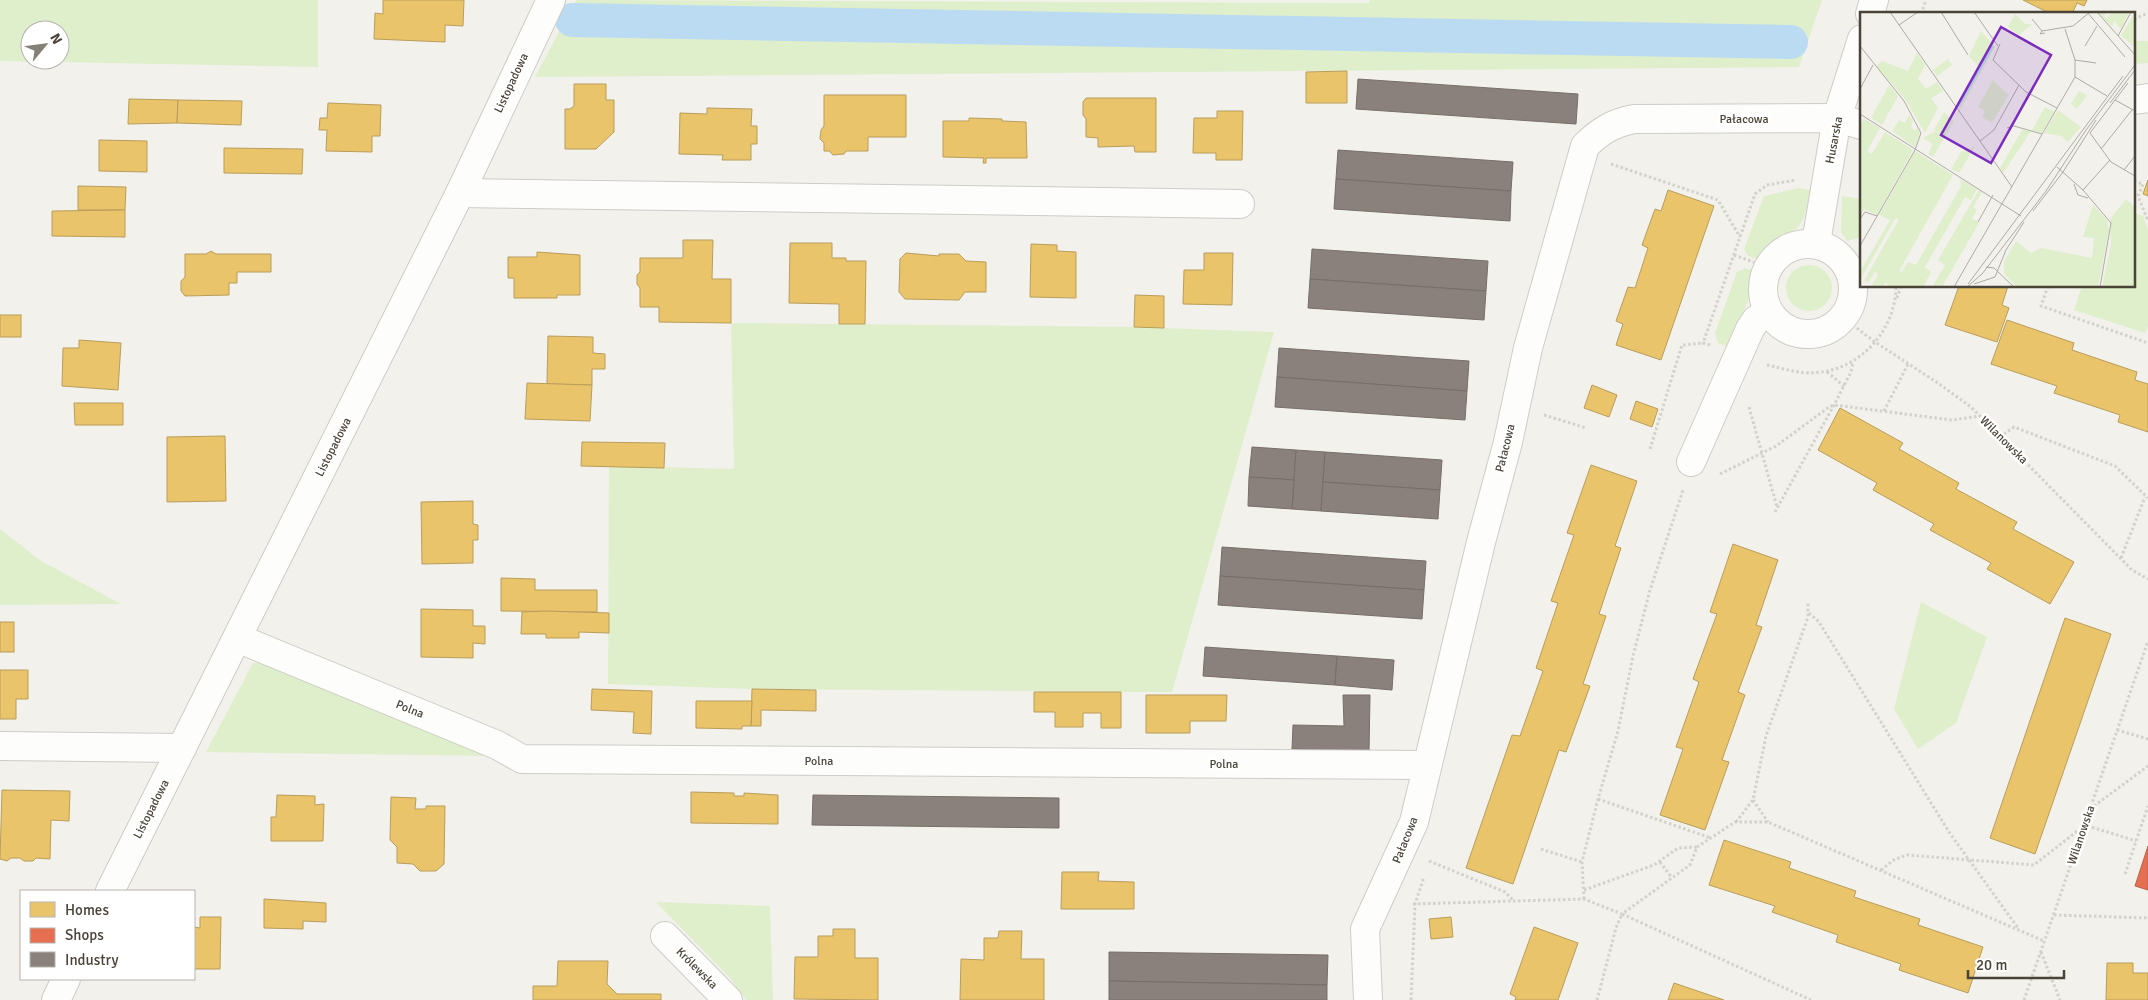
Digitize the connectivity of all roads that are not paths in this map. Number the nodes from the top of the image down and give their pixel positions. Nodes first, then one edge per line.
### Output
1 (551, 0) edge
2 (1860, 54) edge
3 (1850, 122) edge
4 (460, 193) junction
5 (1240, 204) dead end
6 (1816, 243) junction
7 (1769, 312) junction
8 (1690, 469) road end
9 (237, 638) junction
10 (0, 746) edge
11 (182, 748) junction
12 (1426, 765) junction
13 (111, 890) edge
14 (665, 936) dead end
15 (66, 980) edge
16 (56, 1000) edge
17 (728, 1000) edge
18 (1368, 1000) edge

1 - 4 street, Listopadowa
2 - 3 street, Husarska
3 - 6 street, Husarska
3 - 12 street, Pałacowa
4 - 5 street
4 - 9 street, Listopadowa
6 - 7 street
6 - 7 street
7 - 8 street
9 - 11 street, Listopadowa
9 - 12 street, Polna
10 - 11 street
11 - 13 street, Listopadowa
12 - 18 street, Pałacowa
14 - 17 street, Królewska
15 - 16 street

